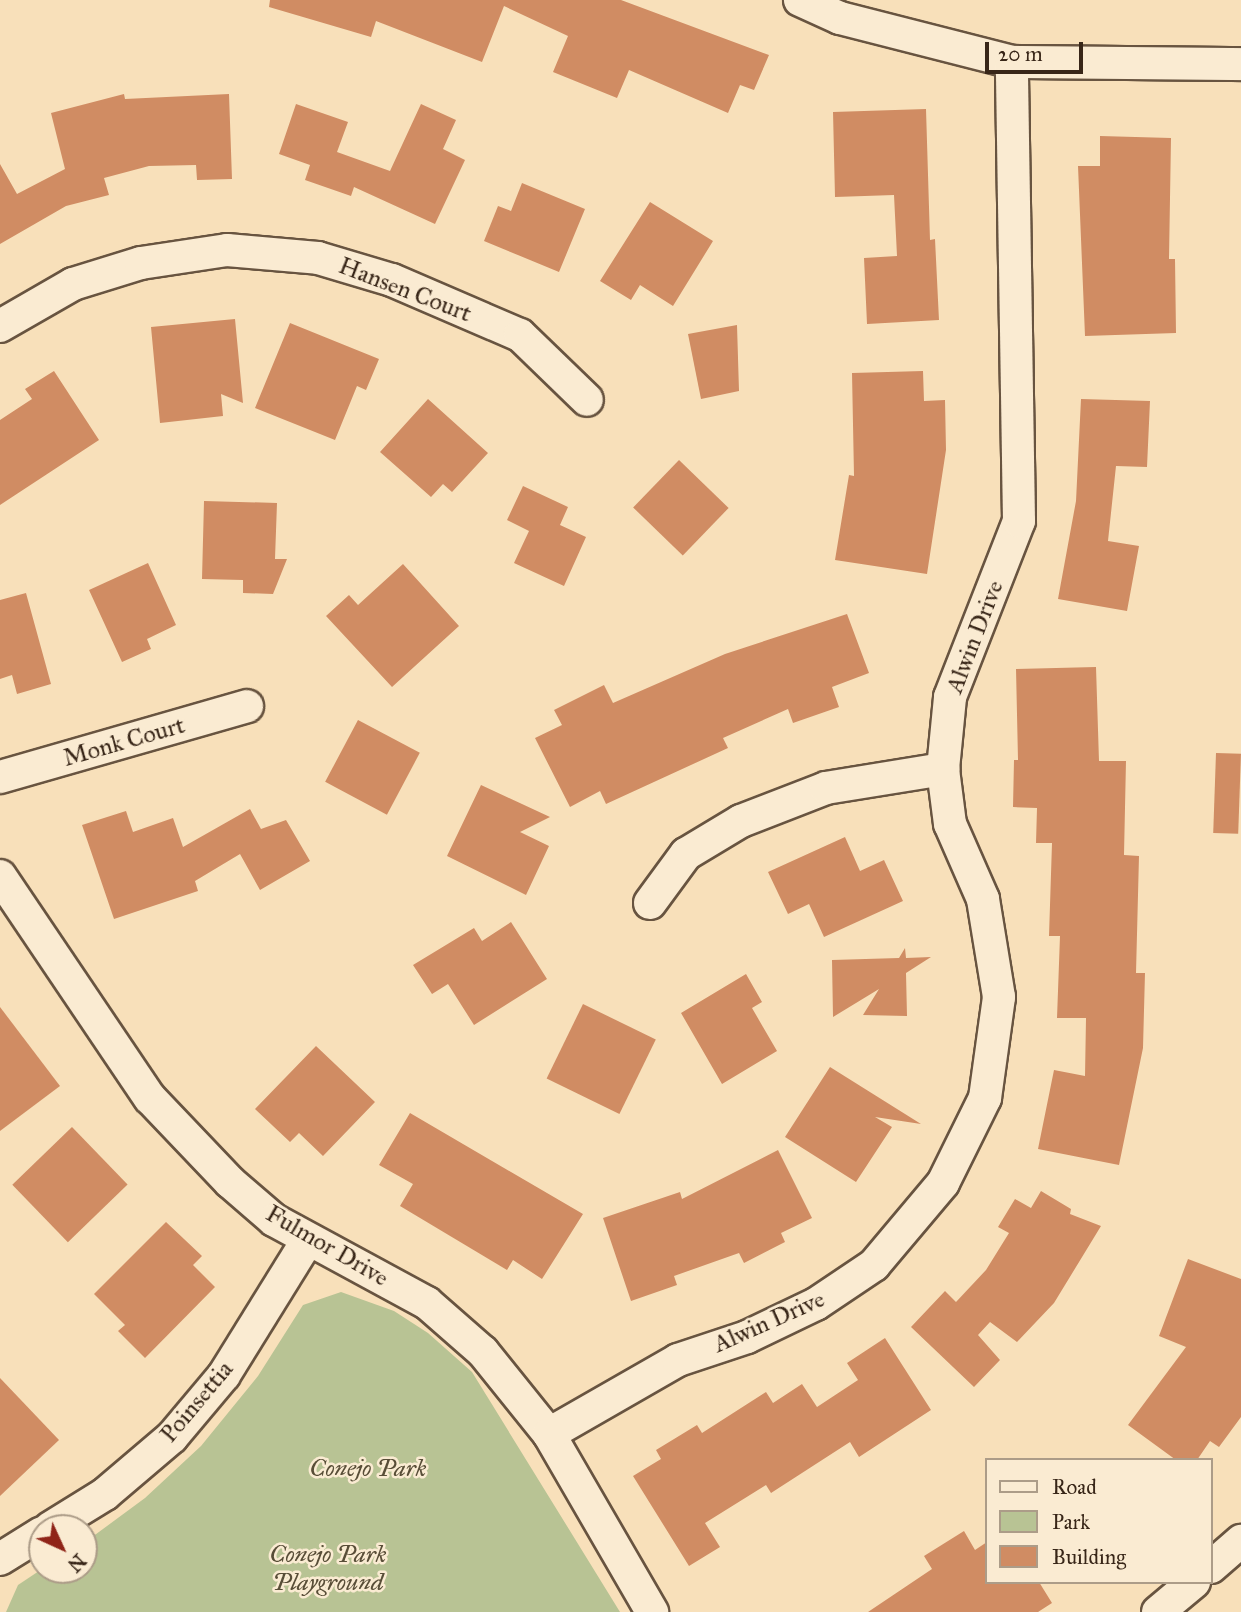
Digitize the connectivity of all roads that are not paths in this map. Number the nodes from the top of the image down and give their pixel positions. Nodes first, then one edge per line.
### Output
1 (800, 0) edge
2 (1012, 62) junction
3 (1241, 64) edge
4 (0, 326) edge
5 (587, 400) dead end
6 (247, 706) dead end
7 (943, 769) junction
8 (0, 777) edge
9 (0, 876) edge
10 (650, 903) dead end
11 (307, 1241) junction
12 (549, 1434) junction
13 (73, 1514) edge
14 (1241, 1541) edge
15 (28, 1542) edge
16 (0, 1559) edge
17 (1213, 1565) edge
18 (1192, 1584) edge
19 (652, 1612) edge
20 (1158, 1612) edge

1 - 2 street
2 - 3 street
2 - 7 street, Alwin Drive
4 - 5 street, Hansen Court
6 - 8 street, Monk Court
7 - 10 street
7 - 12 street, Alwin Drive
9 - 11 street, Fulmor Drive
11 - 12 street, Fulmor Drive
11 - 13 street, Poinsettia
12 - 19 street, Fulmor Drive
14 - 17 street
15 - 16 street
18 - 20 street

